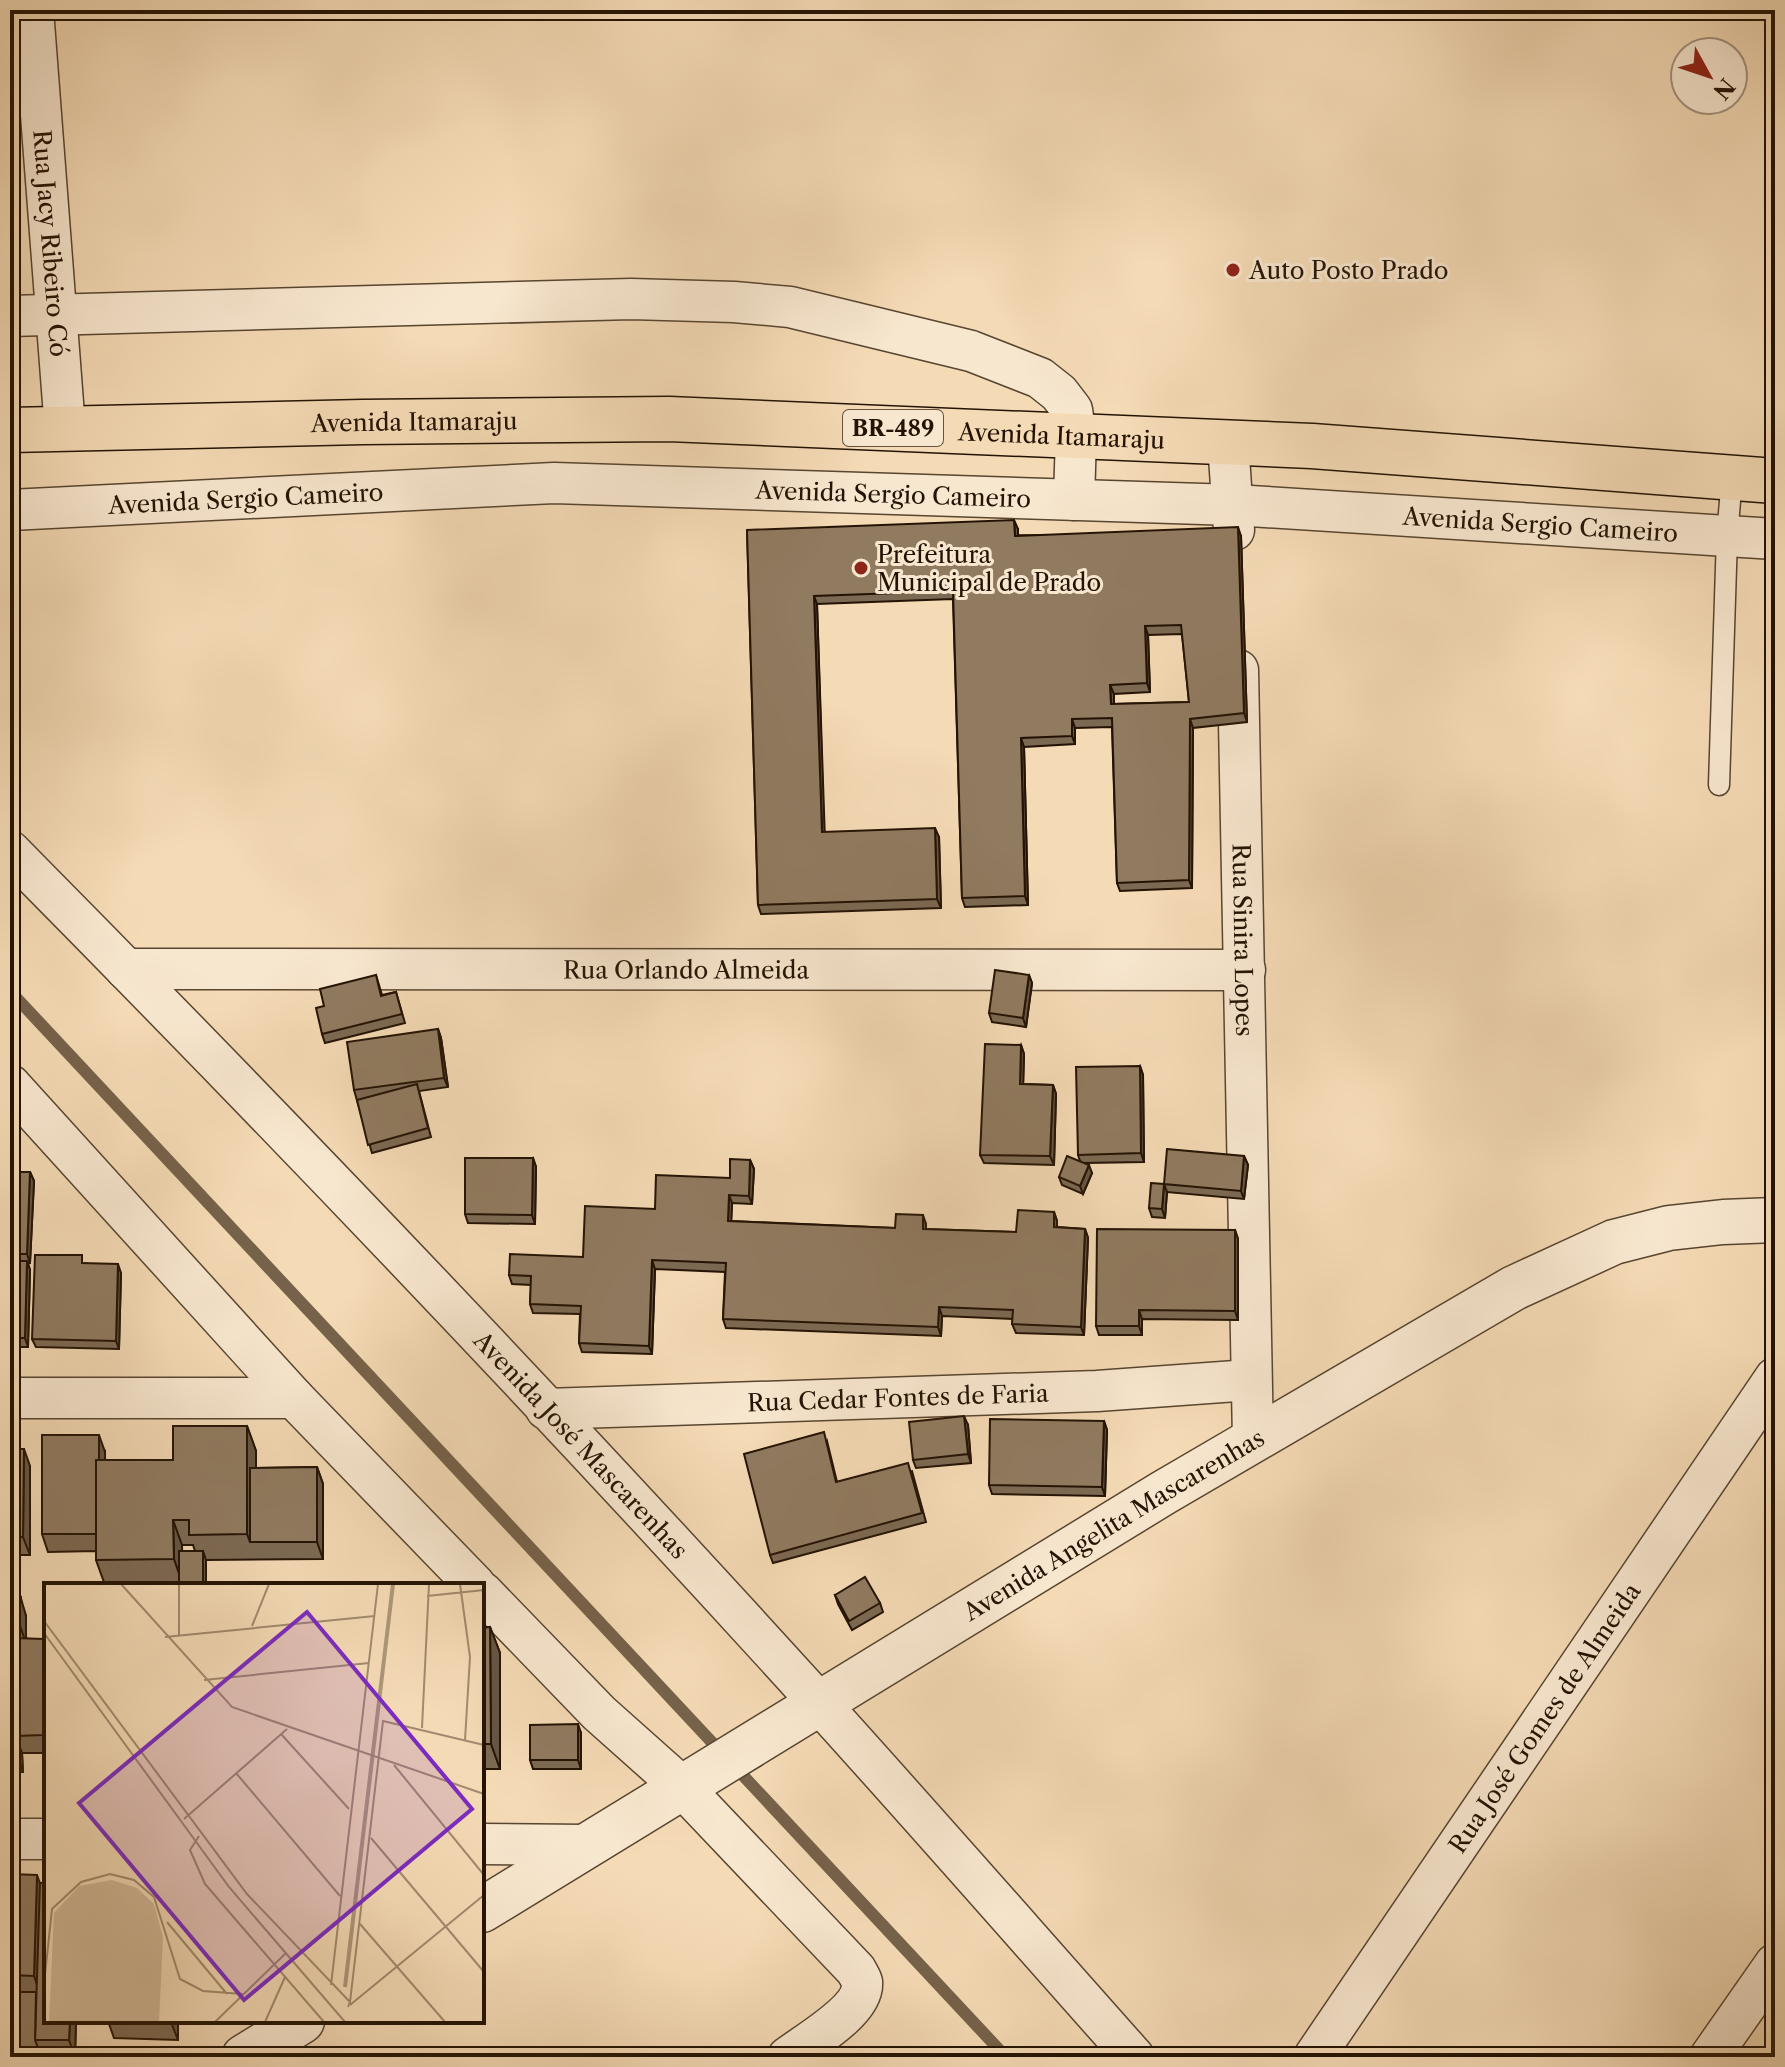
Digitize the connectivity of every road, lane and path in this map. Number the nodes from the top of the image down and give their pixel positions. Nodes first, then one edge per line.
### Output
1 (35, 12) edge
2 (55, 315) junction
3 (10, 316) edge
4 (65, 429) junction
5 (10, 430) edge
6 (1076, 436) junction
7 (1228, 442) junction
8 (1732, 478) junction
9 (1775, 481) edge
10 (1074, 500) junction
11 (1234, 505) junction
12 (10, 510) edge
13 (1727, 536) junction
14 (1775, 539) edge
15 (1235, 567) edge
16 (1237, 629) edge
17 (1719, 785) dead end
18 (10, 851) edge
19 (126, 969) junction
20 (1245, 970) junction
21 (10, 1085) edge
22 (1775, 1220) edge
23 (1775, 1378) edge
24 (1250, 1380) junction
25 (10, 1398) edge
26 (294, 1398) junction
27 (546, 1409) junction
28 (1253, 1440) junction
29 (473, 1583) edge
30 (484, 1594) edge
31 (819, 1704) junction
32 (692, 1781) junction
33 (10, 1839) edge
34 (44, 1839) edge
35 (484, 1844) edge
36 (585, 1845) junction
37 (484, 1909) edge
38 (1775, 1964) edge
39 (299, 2023) edge
40 (244, 2057) edge
41 (788, 2057) edge
42 (1134, 2057) edge
43 (1314, 2057) edge
44 (1710, 2057) edge

1 - 2 street, Rua Jacy Ribeiro Có
2 - 3 street
2 - 4 street, Rua Jacy Ribeiro Có
2 - 6 street
4 - 5 main road, Avenida Itamaraju / BR-489
4 - 6 main road, Avenida Itamaraju / BR-489
6 - 7 main road, Avenida Itamaraju / BR-489
6 - 10 street
7 - 8 main road, Avenida Itamaraju / BR-489
7 - 11 street
8 - 9 main road, Avenida Itamaraju / BR-489
8 - 13 lane
10 - 11 street, Avenida Sergio Cameiro
10 - 12 street, Avenida Sergio Cameiro
11 - 13 street, Avenida Sergio Cameiro
11 - 15 street
13 - 14 street, Avenida Sergio Cameiro
13 - 17 lane
16 - 20 street, Rua Sinira Lopes
18 - 19 street, Avenida José Mascarenhas
19 - 20 street, Rua Orlando Almeida
19 - 27 street, Avenida José Mascarenhas
20 - 24 street, Rua Sinira Lopes
21 - 26 street
22 - 28 street, Avenida Angelita Mascarenhas
23 - 43 street, Rua José Gomes de Almeida
24 - 27 street, Rua Cedar Fontes de Faria
24 - 28 street, Rua Sinira Lopes
25 - 26 street
26 - 29 street
27 - 31 street, Avenida José Mascarenhas
28 - 31 street, Avenida Angelita Mascarenhas
30 - 32 street
31 - 32 street, Avenida Angelita Mascarenhas
31 - 42 street, Avenida José Mascarenhas
32 - 36 street, Avenida Angelita Mascarenhas
32 - 41 street
33 - 34 street
35 - 36 street
36 - 37 street, Avenida Angelita Mascarenhas
38 - 44 street
39 - 40 street

